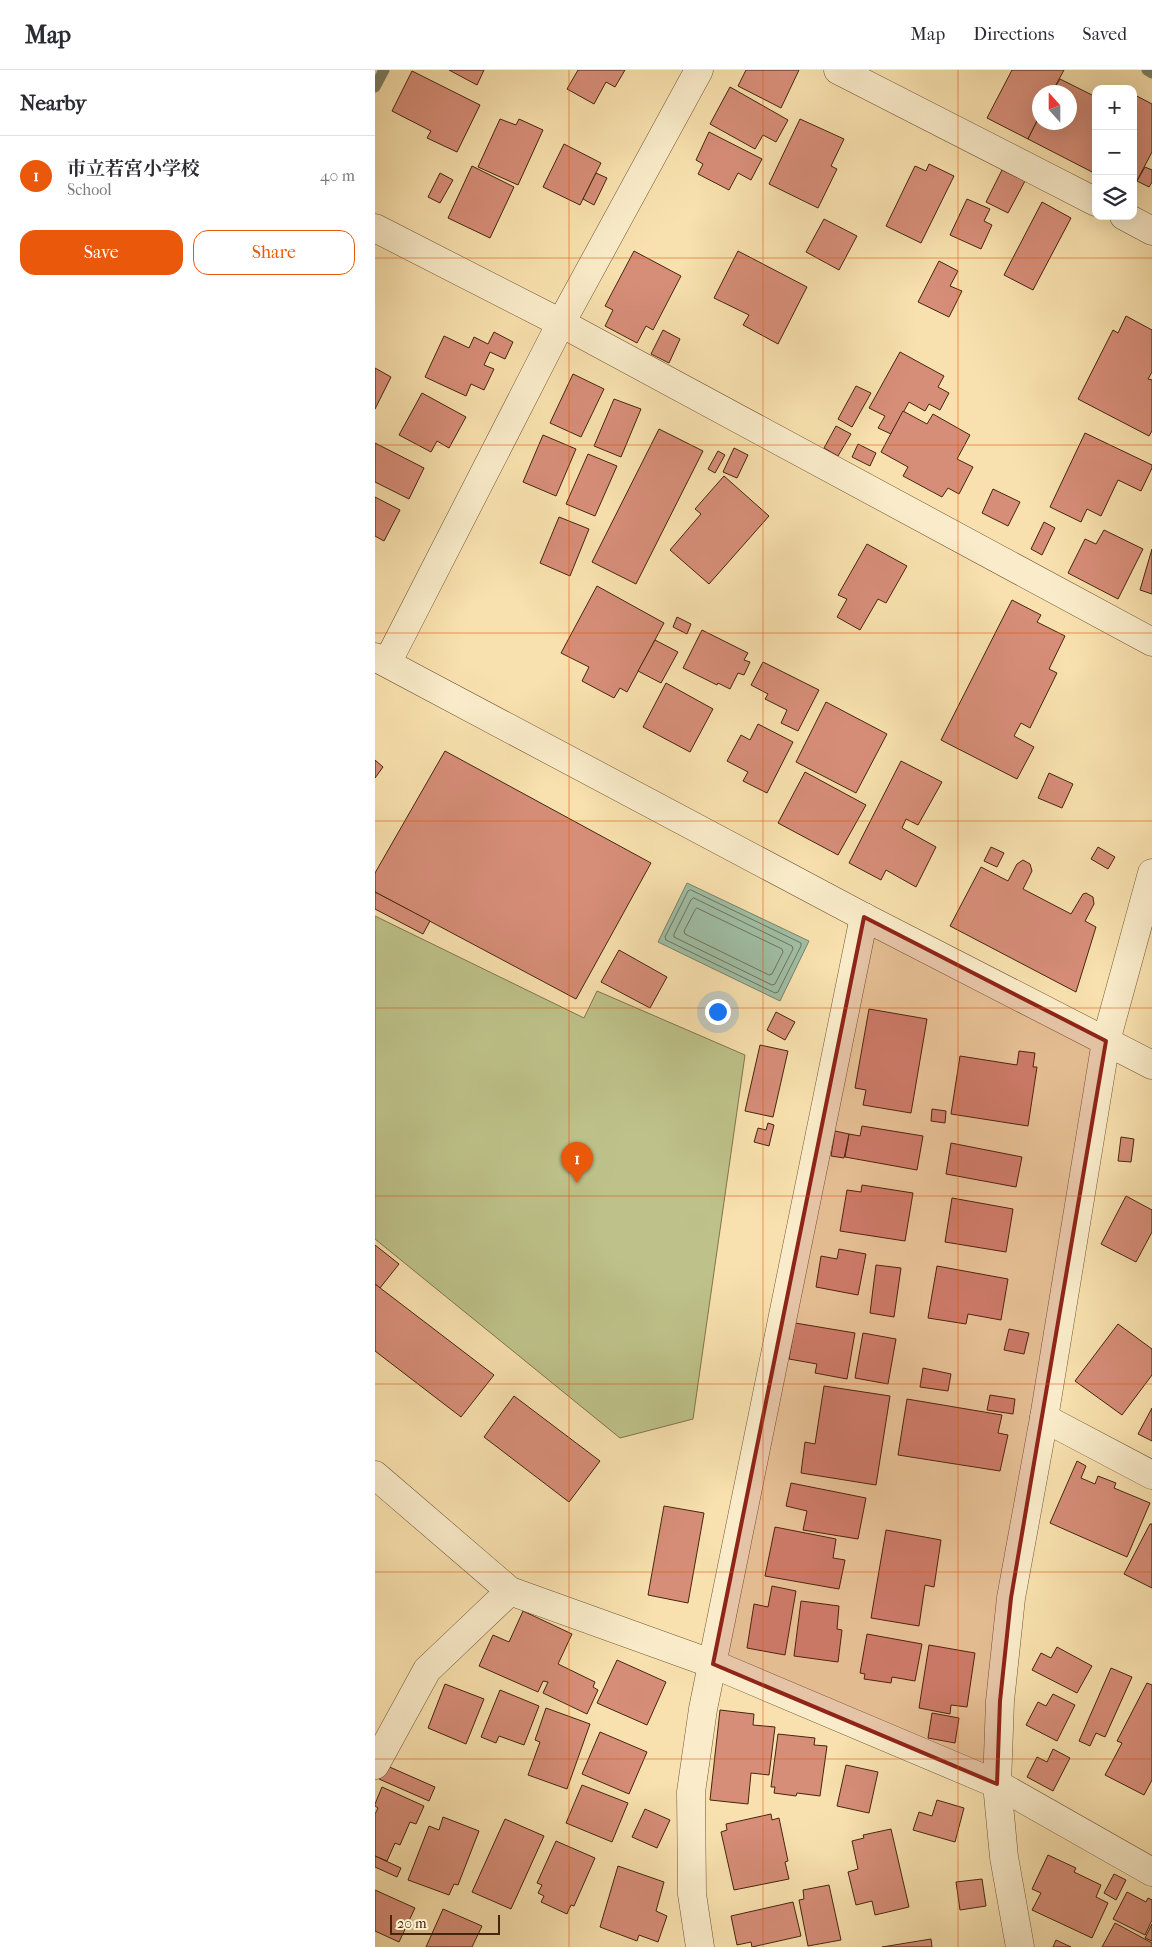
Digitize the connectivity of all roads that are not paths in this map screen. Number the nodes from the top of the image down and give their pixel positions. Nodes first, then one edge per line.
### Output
1 (699, 70) edge
2 (838, 70) edge
3 (1092, 200) edge
4 (1131, 220) edge
5 (375, 228) edge
6 (1152, 231) edge
7 (561, 323) junction
8 (1152, 642) edge
9 (381, 660) edge
10 (1152, 872) edge
11 (864, 917) junction
12 (1106, 1041) junction
13 (1152, 1064) edge
14 (1044, 1418) junction
15 (375, 1474) edge
16 (1152, 1475) edge
17 (510, 1591) junction
18 (713, 1664) junction
19 (375, 1765) edge
20 (997, 1784) junction
21 (1152, 1872) edge
22 (700, 1947) edge
23 (1020, 1947) edge

1 - 7 street
2 - 3 street
4 - 6 street
5 - 7 street
7 - 8 street
7 - 9 street
9 - 11 street
10 - 12 street
11 - 12 street
11 - 18 street
12 - 13 street
12 - 14 street
14 - 16 street
14 - 20 street
15 - 17 street
17 - 18 street
17 - 19 street
18 - 20 street
18 - 22 street
20 - 21 street
20 - 23 street

